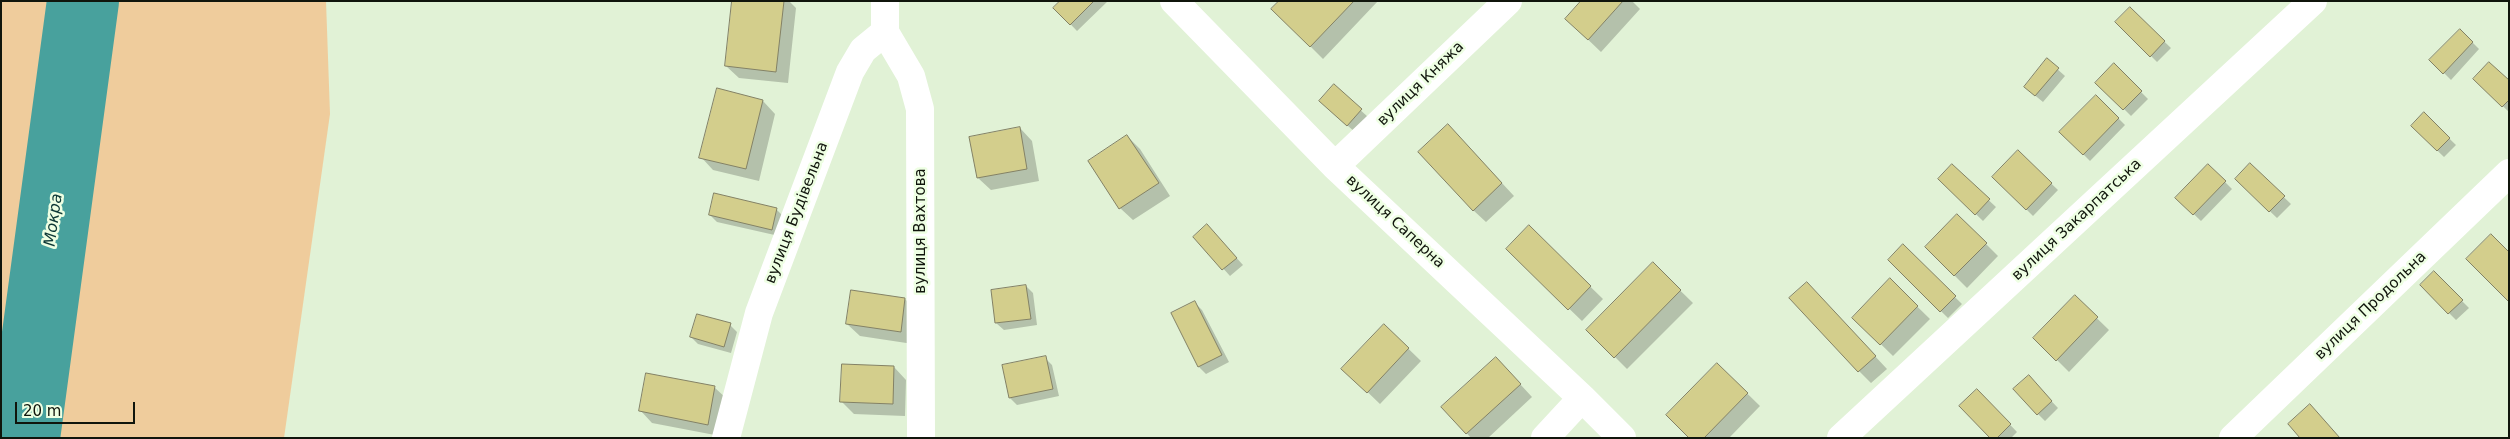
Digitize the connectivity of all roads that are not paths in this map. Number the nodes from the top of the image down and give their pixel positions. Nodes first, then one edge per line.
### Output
1 (885, 1) edge
2 (1174, 1) edge
3 (1508, 1) edge
4 (2313, 1) edge
5 (885, 32) junction
6 (1335, 166) junction
7 (2509, 173) edge
8 (1582, 398) junction
9 (726, 438) edge
10 (921, 438) edge
11 (1545, 438) edge
12 (1622, 438) edge
13 (1841, 438) edge
14 (2233, 438) edge

1 - 5 street
2 - 6 street, вулиця Саперна
3 - 6 street, вулиця Княжа
4 - 13 street, вулиця Закарпатська
5 - 9 street, вулиця Будівельна
5 - 10 street, вулиця Вахтова
6 - 8 street, вулиця Саперна
7 - 14 street, вулиця Продольна
8 - 11 street
8 - 12 street, вулиця Саперна

